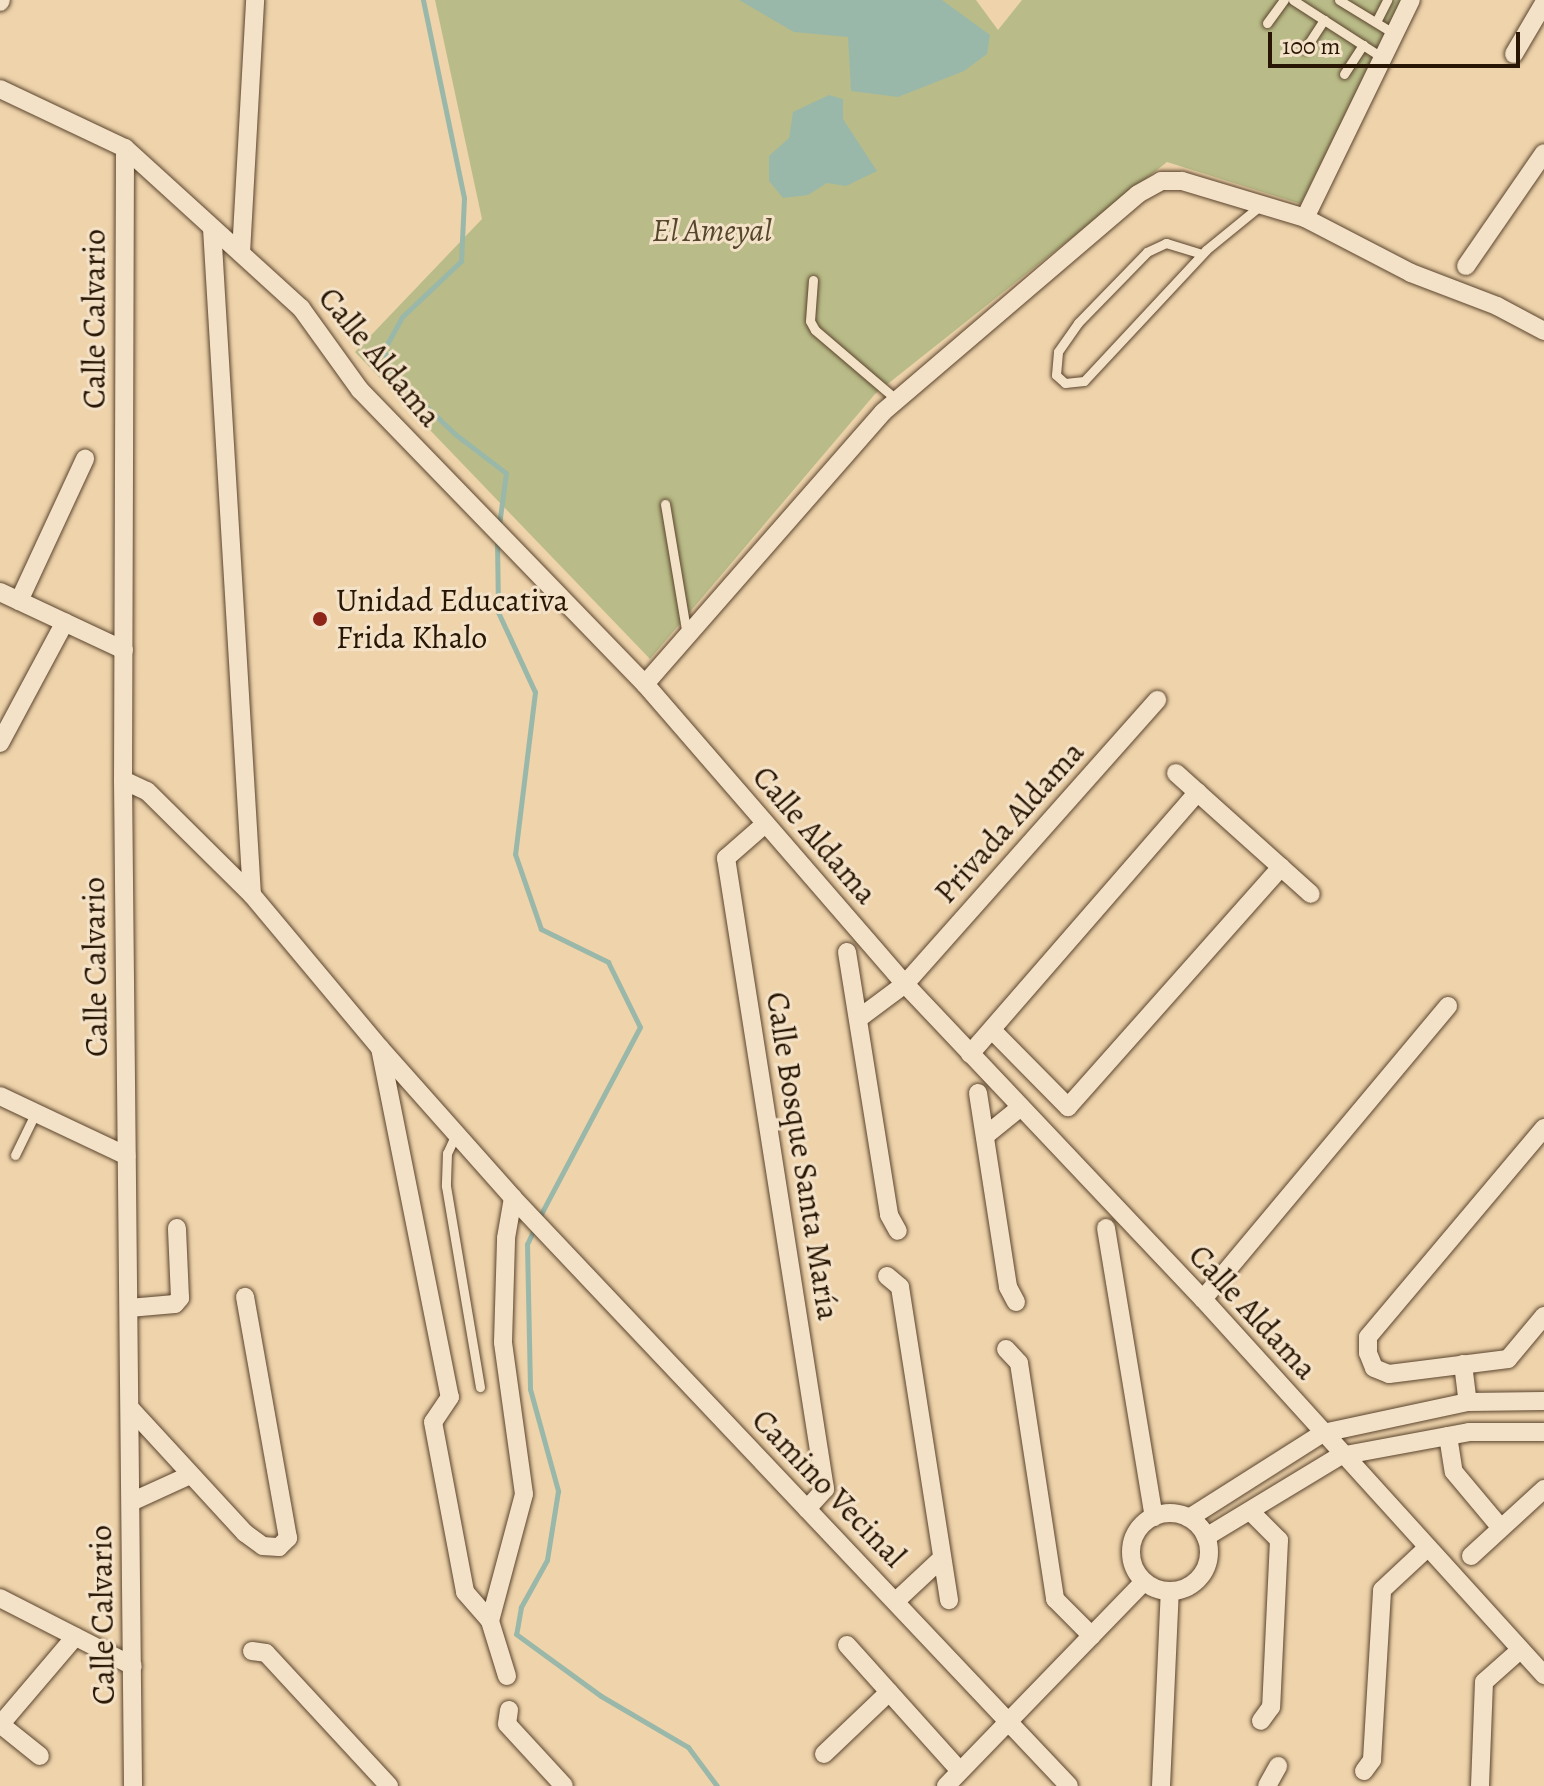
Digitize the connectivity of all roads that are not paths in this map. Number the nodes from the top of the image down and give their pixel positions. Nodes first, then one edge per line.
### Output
1 (255, 0) edge
2 (1284, 0) edge
3 (1293, 0) edge
4 (1339, 0) edge
5 (1387, 0) edge
6 (1411, 0) edge
7 (1544, 3) edge
8 (1324, 20) junction
9 (1376, 22) junction
10 (1267, 23) dead end
11 (1395, 34) junction
12 (1363, 45) junction
13 (1305, 49) dead end
14 (1514, 54) dead end
15 (1383, 58) junction
16 (1344, 74) dead end
17 (0, 89) edge
18 (125, 148) junction
19 (1544, 153) edge
20 (1261, 205) junction
21 (1305, 218) junction
22 (212, 228) junction
23 (241, 253) junction
24 (1202, 254) junction
25 (1466, 266) dead end
26 (813, 280) dead end
27 (1544, 331) edge
28 (897, 400) junction
29 (85, 459) dead end
30 (665, 504) dead end
31 (0, 592) edge
32 (19, 601) junction
33 (65, 622) junction
34 (687, 636) junction
35 (124, 650) junction
36 (645, 684) junction
37 (1157, 700) dead end
38 (0, 743) edge
39 (1176, 773) dead end
40 (123, 780) junction
41 (1198, 792) junction
42 (765, 824) junction
43 (1281, 867) junction
44 (1311, 894) dead end
45 (252, 895) junction
46 (847, 952) dead end
47 (905, 984) junction
48 (1448, 1006) dead end
49 (858, 1019) junction
50 (981, 1043) junction
51 (380, 1048) junction
52 (978, 1093) dead end
53 (0, 1096) edge
54 (1021, 1107) junction
55 (36, 1112) junction
56 (1544, 1128) edge
57 (456, 1134) junction
58 (985, 1136) junction
59 (15, 1155) dead end
60 (127, 1156) junction
61 (513, 1198) junction
62 (177, 1228) dead end
63 (1106, 1228) dead end
64 (898, 1231) dead end
65 (887, 1276) dead end
66 (1206, 1295) junction
67 (245, 1297) dead end
68 (1016, 1302) dead end
69 (129, 1308) junction
70 (1544, 1316) edge
71 (1006, 1349) dead end
72 (1463, 1364) junction
73 (480, 1387) dead end
74 (1539, 1400) edge
75 (1468, 1402) junction
76 (130, 1408) junction
77 (1540, 1431) edge
78 (1323, 1433) junction
79 (1448, 1436) junction
80 (1340, 1456) junction
81 (188, 1476) junction
82 (1544, 1489) edge
83 (131, 1502) junction
84 (807, 1509) junction
85 (1151, 1509) junction
86 (1256, 1517) junction
87 (1189, 1518) junction
88 (1501, 1528) junction
89 (1206, 1537) junction
90 (1420, 1554) junction
91 (1471, 1556) dead end
92 (942, 1558) junction
93 (1144, 1582) junction
94 (1170, 1597) junction
95 (0, 1598) edge
96 (949, 1600) dead end
97 (896, 1601) junction
98 (490, 1621) junction
99 (1092, 1636) junction
100 (75, 1637) junction
101 (847, 1645) dead end
102 (252, 1651) dead end
103 (1513, 1655) junction
104 (133, 1666) junction
105 (1544, 1675) edge
106 (507, 1676) dead end
107 (889, 1692) junction
108 (509, 1710) dead end
109 (1008, 1721) junction
110 (1261, 1721) dead end
111 (0, 1725) edge
112 (824, 1754) dead end
113 (40, 1756) dead end
114 (1278, 1766) dead end
115 (960, 1771) junction
116 (1364, 1771) dead end
117 (133, 1786) edge
118 (389, 1786) edge
119 (564, 1786) edge
120 (946, 1786) edge
121 (1069, 1786) edge
122 (1161, 1786) edge
123 (1267, 1786) edge
124 (1480, 1786) edge

1 - 23 street
2 - 10 lane
3 - 8 lane
4 - 9 lane
5 - 9 lane
6 - 11 street
7 - 14 street
8 - 12 lane
8 - 13 lane
9 - 11 lane
11 - 15 street
12 - 15 lane
12 - 16 lane
15 - 21 street
17 - 18 street, Calle Aldama
18 - 22 street, Calle Aldama
18 - 35 street, Calle Calvario
19 - 25 street
20 - 21 street
20 - 24 lane
20 - 28 street
21 - 27 street
22 - 23 street, Calle Aldama
22 - 45 street
23 - 36 street, Calle Aldama
24 - 24 lane
26 - 28 lane
28 - 34 street
29 - 32 street
30 - 34 lane
31 - 32 street
32 - 33 street
33 - 35 street
33 - 38 street
34 - 36 street
35 - 40 street, Calle Calvario
36 - 42 street, Calle Aldama
37 - 47 street, Privada Aldama
39 - 41 street
40 - 45 street
40 - 60 street, Calle Calvario
41 - 43 street
41 - 50 street
42 - 47 street, Calle Aldama
42 - 84 street, Calle Bosque Santa María
43 - 44 street
43 - 50 street
45 - 51 street
46 - 49 street
47 - 49 street, Privada Aldama
47 - 50 street, Calle Aldama
48 - 66 street
49 - 64 street
50 - 54 street, Calle Aldama
51 - 57 street
51 - 98 street
52 - 58 street
53 - 55 street
54 - 58 street
54 - 66 street, Calle Aldama
55 - 59 lane
55 - 60 street
56 - 72 street
57 - 61 street
57 - 73 lane
58 - 68 street
60 - 69 street, Calle Calvario
61 - 84 street, Camino Vecinal
61 - 98 street
62 - 69 street
63 - 85 street
65 - 92 street
66 - 78 street, Calle Aldama
67 - 81 street
69 - 76 street, Calle Calvario
70 - 72 street
71 - 99 street
72 - 75 street
74 - 75 street
74 - 77 street
75 - 78 street
76 - 81 street
76 - 83 street, Calle Calvario
77 - 79 street
78 - 80 street, Calle Aldama
78 - 87 street
79 - 80 street
79 - 88 street
80 - 86 street
80 - 90 street, Calle Aldama
81 - 83 street
82 - 88 street
83 - 104 street, Calle Calvario
84 - 97 street, Camino Vecinal
85 - 87 street
85 - 93 street
86 - 89 street
86 - 110 street
87 - 89 street
88 - 91 street
89 - 94 street
90 - 103 street, Calle Aldama
90 - 116 street
92 - 96 street
92 - 97 street
93 - 94 street
93 - 99 street
94 - 122 street
95 - 100 street
97 - 109 street, Camino Vecinal
98 - 106 street
99 - 109 street
100 - 104 street
100 - 111 street
101 - 107 street
102 - 118 street
103 - 105 street, Calle Aldama
103 - 124 street
104 - 117 street, Calle Calvario
107 - 112 street
107 - 115 street
108 - 119 street
109 - 115 street
109 - 121 street, Camino Vecinal
111 - 113 street
114 - 123 street
115 - 120 street

